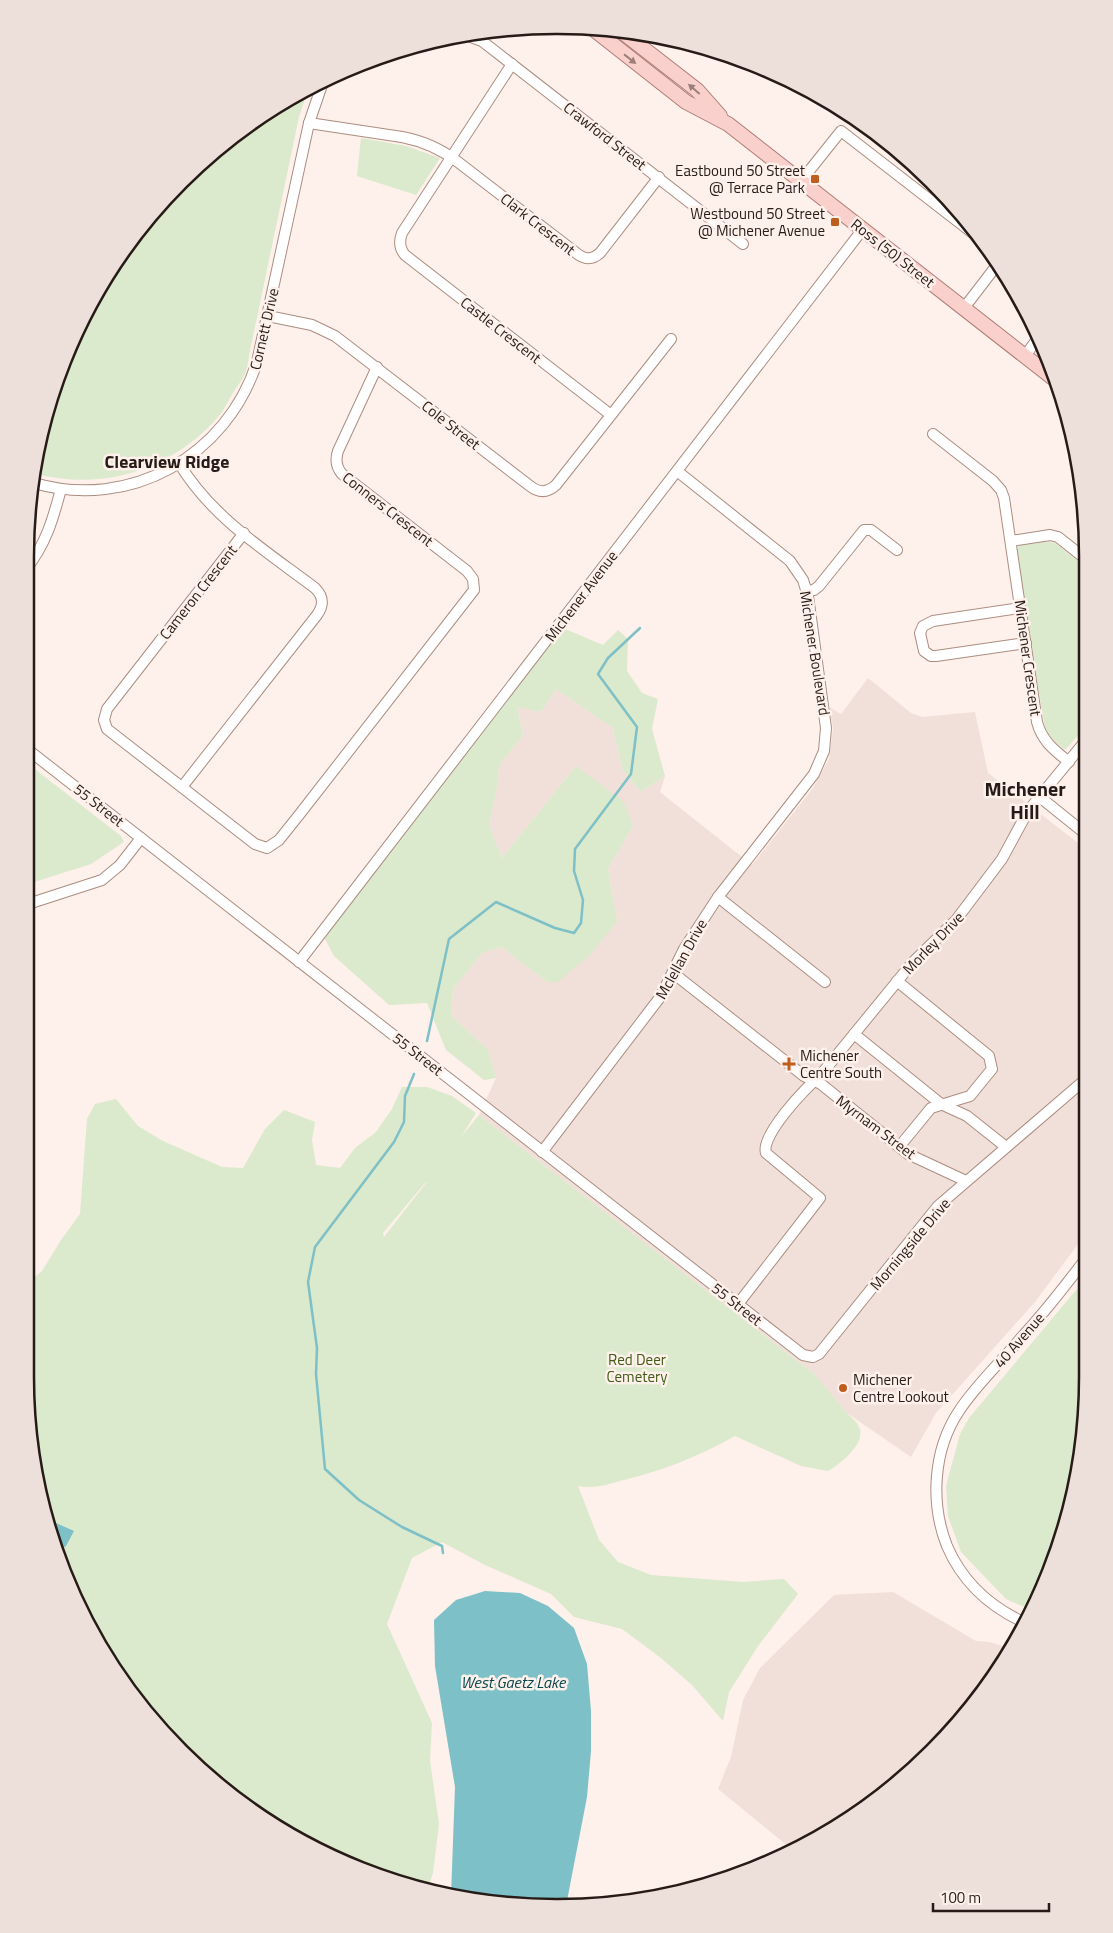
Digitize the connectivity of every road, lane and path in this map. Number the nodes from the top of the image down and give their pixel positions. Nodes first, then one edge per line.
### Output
1 (602, 36) edge
2 (633, 39) edge
3 (478, 40) edge
4 (512, 64) junction
5 (320, 91) edge
6 (309, 124) junction
7 (728, 124) junction
8 (451, 157) junction
9 (659, 177) junction
10 (801, 181) junction
11 (957, 221) edge
12 (863, 229) junction
13 (743, 244) dead end
14 (993, 270) edge
15 (964, 308) junction
16 (268, 316) junction
17 (671, 338) dead end
18 (1034, 344) edge
19 (1025, 356) junction
20 (377, 367) junction
21 (1046, 372) edge
22 (610, 415) junction
23 (933, 434) dead end
24 (179, 463) junction
25 (677, 471) junction
26 (39, 484) edge
27 (61, 489) junction
28 (244, 533) junction
29 (1011, 541) junction
30 (897, 550) dead end
31 (1079, 554) edge
32 (34, 559) edge
33 (474, 584) joint
34 (807, 591) junction
35 (1020, 608) junction
36 (1026, 644) junction
37 (1079, 749) edge
38 (34, 754) edge
39 (1069, 762) junction
40 (182, 787) junction
41 (1041, 798) junction
42 (1079, 829) edge
43 (141, 838) junction
44 (718, 897) junction
45 (34, 902) edge
46 (299, 962) junction
47 (673, 973) junction
48 (897, 981) junction
49 (825, 982) dead end
50 (854, 1034) junction
51 (814, 1081) junction
52 (1079, 1085) edge
53 (941, 1104) junction
54 (899, 1147) junction
55 (1006, 1147) junction
56 (542, 1152) junction
57 (966, 1181) junction
58 (1079, 1267) edge
59 (738, 1304) junction
60 (810, 1357) joint
61 (1019, 1619) edge

1 -> 7 main road, Ross (50) Street
7 -> 2 main road, Ross (50) Street
3 - 4 street, Crawford Street
4 - 8 street
4 - 9 street, Crawford Street
5 - 6 street, Cornett Drive
6 - 8 street, Clark Crescent
6 - 16 street, Cornett Drive
7 - 10 main road, Ross (50) Street
8 - 9 street, Clark Crescent
8 - 22 street, Castle Crescent
9 - 13 street, Crawford Street
10 - 11 street
10 - 12 main road, Ross (50) Street
12 - 15 main road, Ross (50) Street
12 - 25 street, Michener Avenue
14 - 15 street
15 - 19 main road, Ross (50) Street
16 - 20 street, Cole Street
16 - 24 street, Cornett Drive
17 - 22 street
18 - 19 street
19 - 21 main road, Ross (50) Street
20 - 22 street, Cole Street
20 - 33 street, Conners Crescent
23 - 29 street, Michener Crescent
24 - 27 street, Cornett Drive
24 - 28 street
25 - 34 street, Michener Boulevard
25 - 46 street, Michener Avenue
26 - 27 street, Cornett Drive
27 - 32 street
28 - 40 street, Cameron Crescent
28 - 40 street, Cameron Crescent
29 - 31 street
29 - 35 street, Michener Crescent
30 - 34 street
33 - 40 street, Cameron Crescent
34 - 44 street, Michener Boulevard
35 - 36 street, Michener Crescent
35 - 36 street
36 - 39 street, Michener Crescent
37 - 39 street, Morley Drive
38 - 43 street, 55 Street
39 - 41 street, Morley Drive
41 - 42 street
41 - 48 street, Morley Drive
43 - 45 street
43 - 46 street, 55 Street
44 - 47 street, Mclellan Drive
44 - 49 street
46 - 56 street, 55 Street
47 - 51 street, Myrnam Street
47 - 56 street, Mclellan Drive
48 - 50 street, Morley Drive
48 - 53 street
50 - 51 street, Morley Drive
50 - 53 street
51 - 54 street, Myrnam Street
51 - 59 street, Morley Drive
52 - 55 street, Morningside Drive
53 - 54 street
53 - 55 street
54 - 57 street, Myrnam Street
55 - 57 street, Morningside Drive
56 - 59 street, 55 Street
57 - 60 street, Morningside Drive
58 - 61 street, 40 Avenue
59 - 60 street, 55 Street

